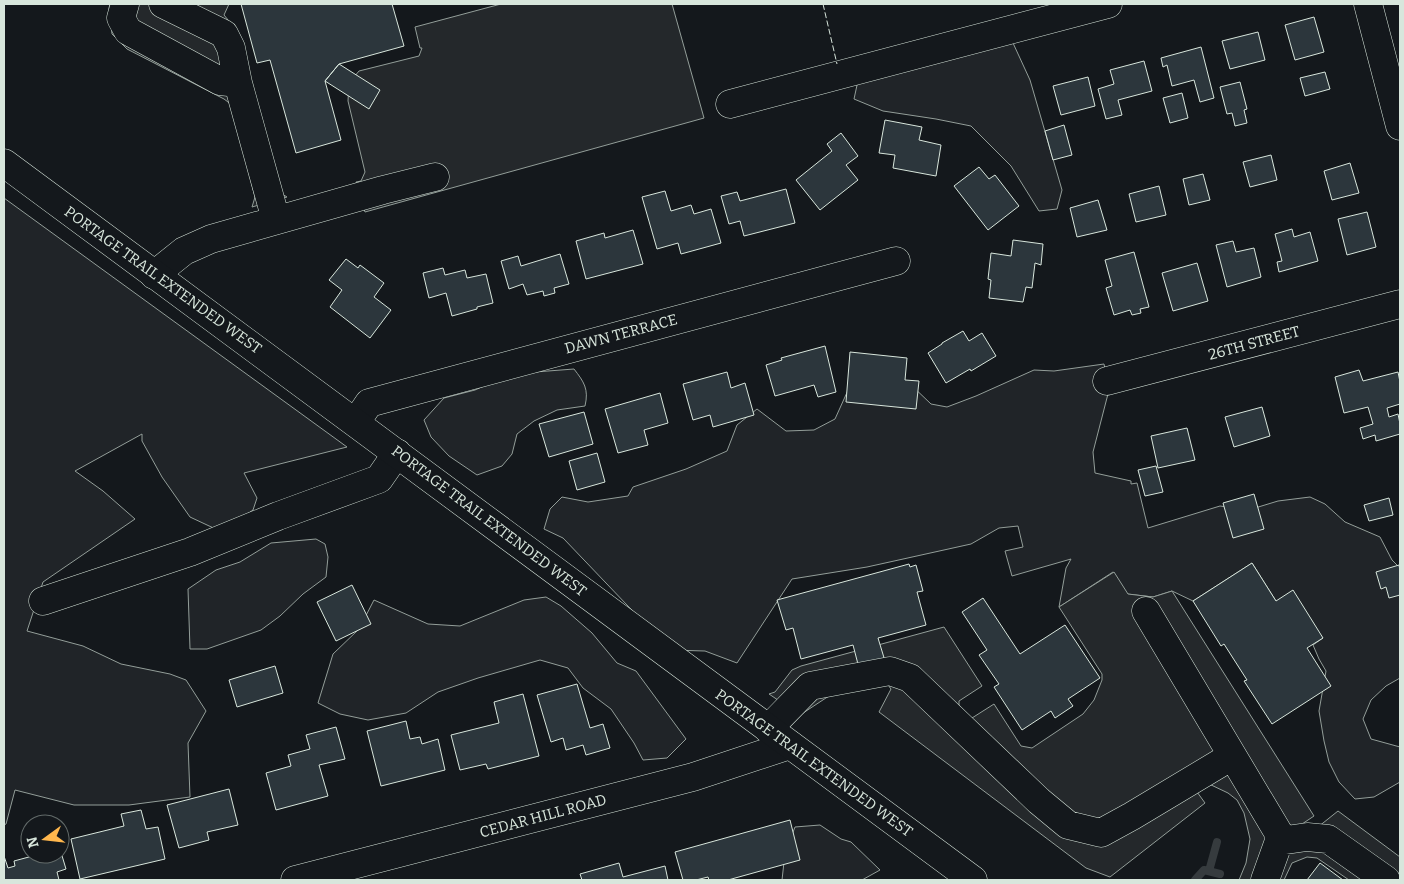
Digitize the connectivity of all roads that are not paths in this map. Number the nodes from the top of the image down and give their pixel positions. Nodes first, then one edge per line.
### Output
1 (125, 4) edge
2 (163, 4) edge
3 (1108, 4) edge
4 (1368, 4) edge
5 (238, 83) junction
6 (730, 104) dead end
7 (1400, 126) edge
8 (4, 163) edge
9 (435, 177) dead end
10 (276, 220) junction
11 (896, 261) dead end
12 (154, 274) junction
13 (1400, 304) edge
14 (1107, 381) dead end
15 (356, 422) junction
16 (398, 453) junction
17 (43, 601) dead end
18 (1146, 611) dead end
19 (768, 729) junction
20 (790, 745) junction
21 (1232, 756) junction
22 (1279, 841) junction
23 (295, 880) edge
24 (973, 880) edge
25 (1265, 880) edge
26 (1386, 880) edge

1 - 5 street
2 - 5 street
3 - 6 street
4 - 7 street
5 - 10 street
8 - 12 street, PORTAGE TRAIL EXTENDED WEST
9 - 10 street
10 - 12 street
11 - 15 street, DAWN TERRACE
12 - 15 street, PORTAGE TRAIL EXTENDED WEST
13 - 14 street, 26TH STREET
15 - 16 street, PORTAGE TRAIL EXTENDED WEST
16 - 17 street
16 - 19 street, PORTAGE TRAIL EXTENDED WEST
18 - 21 street
19 - 20 street, PORTAGE TRAIL EXTENDED WEST
19 - 21 street
20 - 23 street, CEDAR HILL ROAD
20 - 24 street, PORTAGE TRAIL EXTENDED WEST
21 - 22 street
22 - 25 street
22 - 26 street

